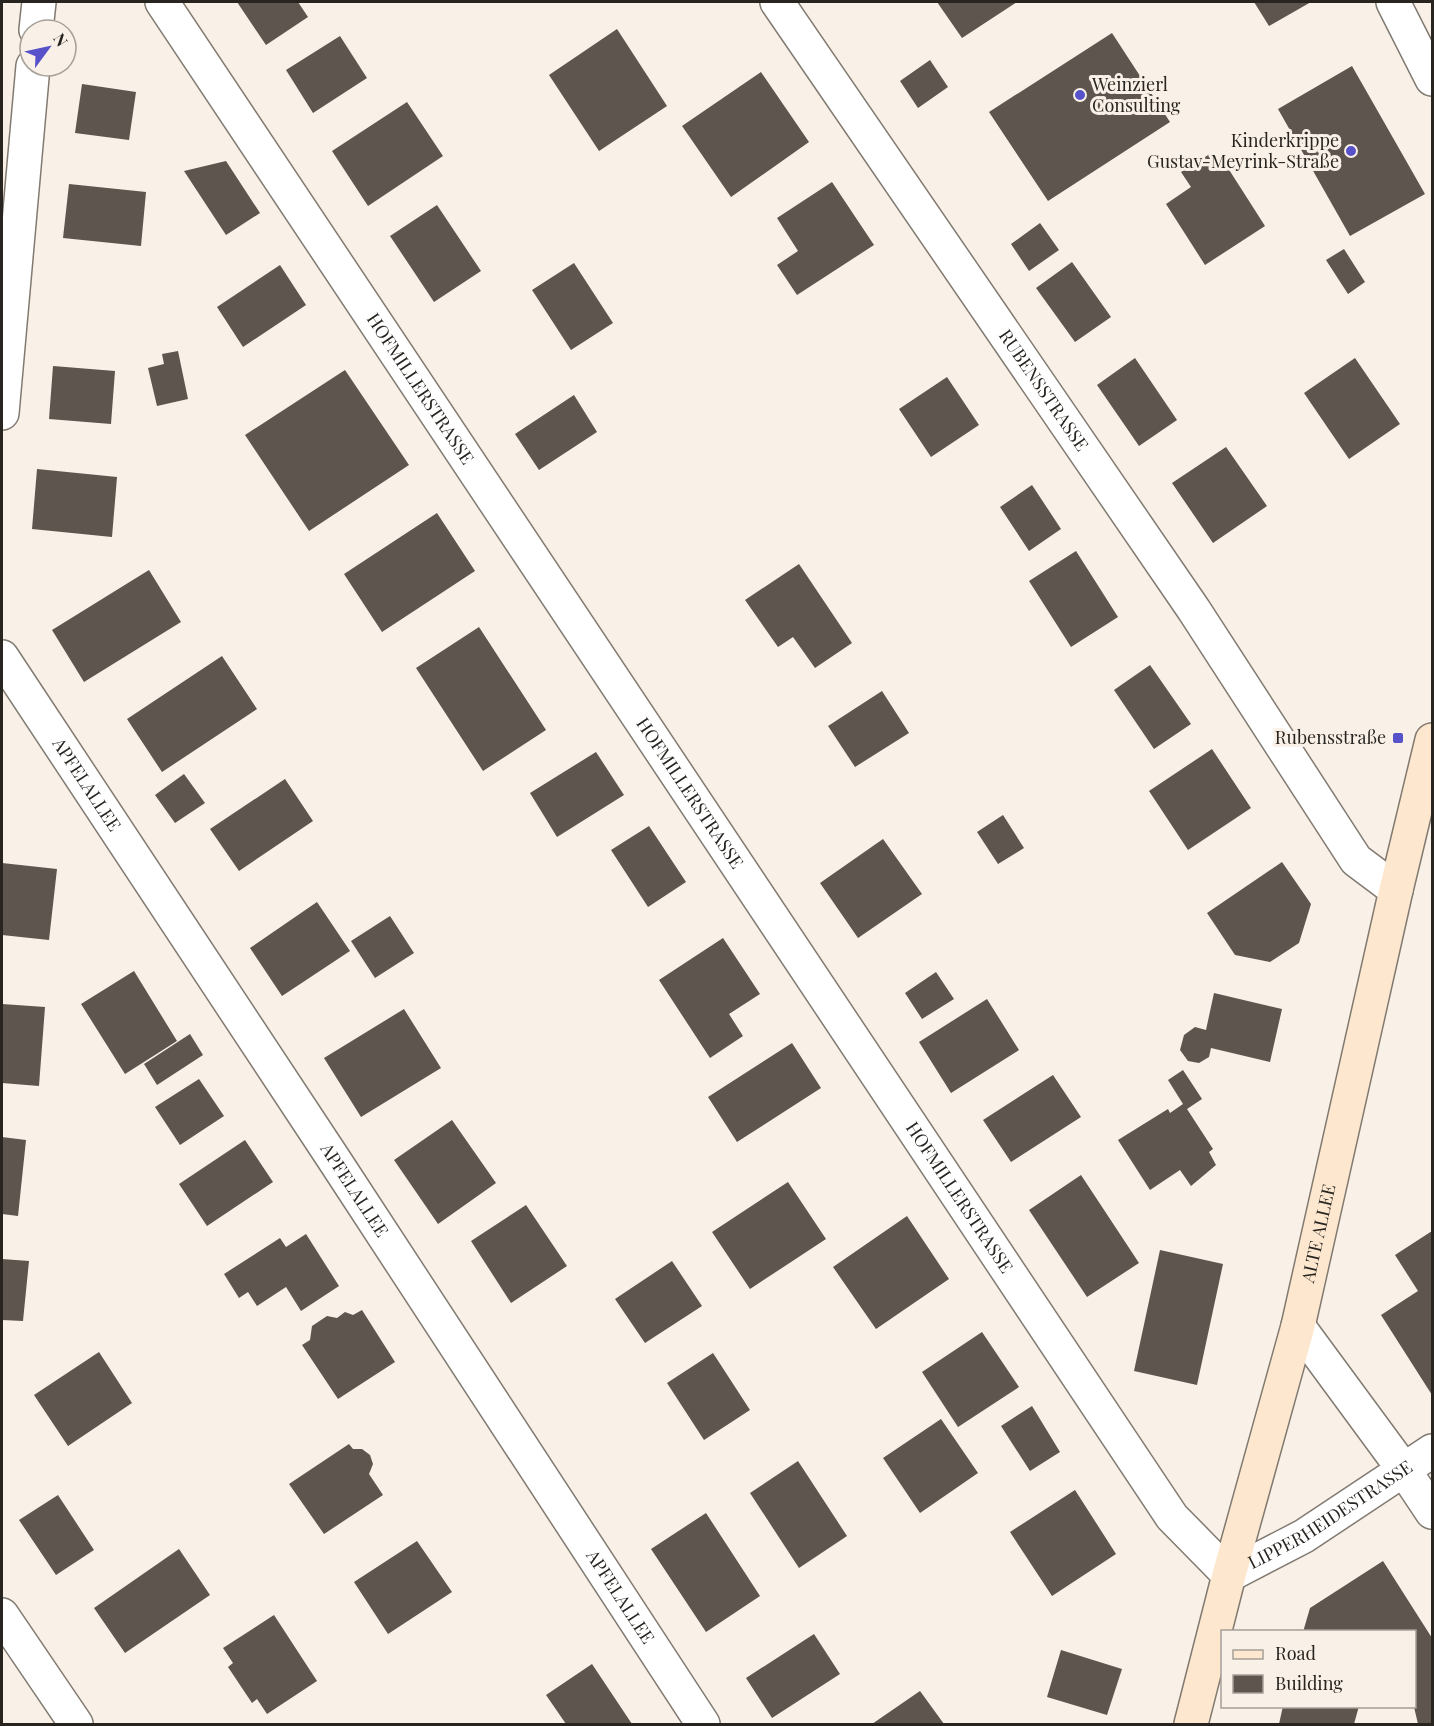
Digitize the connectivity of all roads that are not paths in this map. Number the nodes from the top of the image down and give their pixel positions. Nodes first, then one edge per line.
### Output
1 (39, 2) edge
2 (162, 2) edge
3 (777, 2) edge
4 (1393, 2) edge
5 (37, 18) edge
6 (32, 78) edge
7 (1432, 80) edge
8 (2, 413) edge
9 (2, 657) edge
10 (1432, 740) edge
11 (1395, 890) junction
12 (1298, 1326) junction
13 (1432, 1451) edge
14 (1404, 1470) junction
15 (1432, 1512) edge
16 (1229, 1575) junction
17 (2, 1615) edge
18 (76, 1725) edge
19 (703, 1725) edge
20 (1191, 1725) edge

1 - 5 street
2 - 16 street, HOFMILLERSTRASSE
3 - 11 street, RUBENSSTRASSE
4 - 7 street
6 - 8 street
9 - 19 street, APFELALLEE
10 - 11 street, ALTE ALLEE
11 - 12 street, ALTE ALLEE
12 - 14 street
12 - 16 street, ALTE ALLEE
13 - 14 street, LIPPERHEIDESTRASSE
14 - 15 street
14 - 16 street, LIPPERHEIDESTRASSE
16 - 20 street, ALTE ALLEE
17 - 18 street

